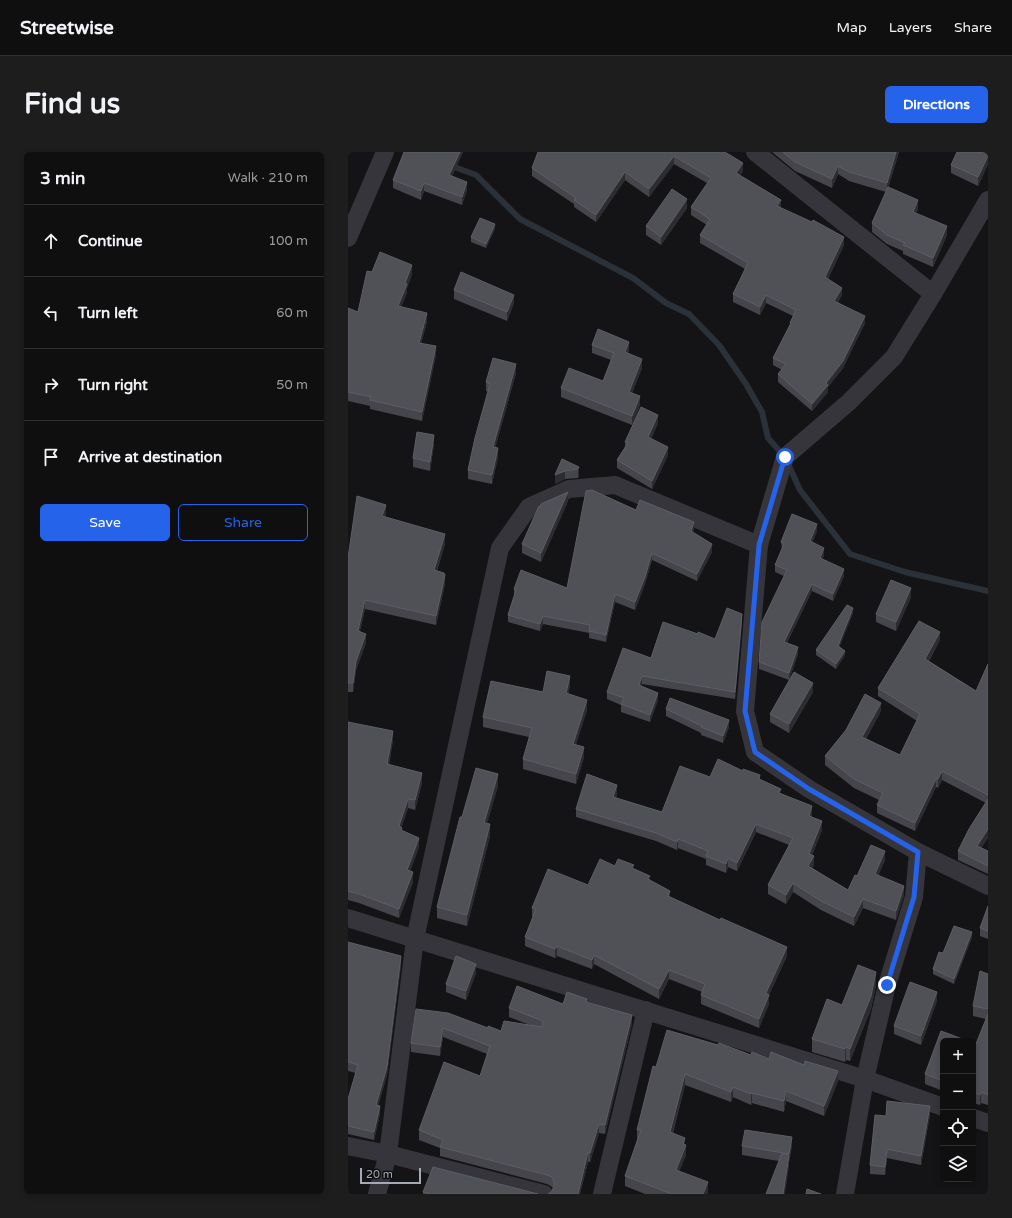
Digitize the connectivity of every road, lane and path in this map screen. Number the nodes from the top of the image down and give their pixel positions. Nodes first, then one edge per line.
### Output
1 (755, 152) edge
2 (384, 154) edge
3 (988, 200) edge
4 (348, 238) edge
5 (933, 294) junction
6 (759, 545) junction
7 (918, 852) junction
8 (988, 886) edge
9 (348, 918) edge
10 (415, 939) junction
11 (646, 1010) junction
12 (865, 1079) junction
13 (940, 1106) edge
14 (976, 1119) edge
15 (988, 1123) edge
16 (348, 1146) edge
17 (388, 1154) junction
18 (377, 1194) edge
19 (544, 1194) edge
20 (602, 1194) edge
21 (845, 1194) edge

1 - 5 street
2 - 4 street
3 - 5 street
5 - 6 street
6 - 7 street
6 - 10 street
7 - 8 street
7 - 12 street
9 - 10 street
10 - 11 street
10 - 17 street
11 - 12 street
11 - 20 street
12 - 13 street
12 - 21 street
14 - 15 street
16 - 17 street
17 - 18 street
17 - 19 street

